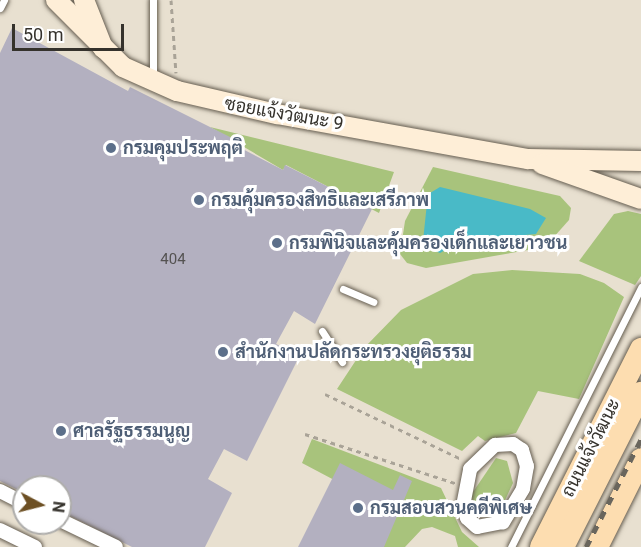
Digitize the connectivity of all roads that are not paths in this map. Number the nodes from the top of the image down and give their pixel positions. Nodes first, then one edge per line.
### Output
1 (4, 0) edge
2 (56, 0) edge
3 (84, 0) edge
4 (153, 0) edge
5 (0, 8) edge
6 (105, 53) junction
7 (153, 82) junction
8 (528, 159) junction
9 (641, 161) edge
10 (641, 199) edge
11 (641, 287) edge
12 (343, 289) dead end
13 (373, 302) dead end
14 (322, 330) dead end
15 (641, 349) edge
16 (342, 362) dead end
17 (641, 393) edge
18 (641, 459) edge
19 (474, 464) joint
20 (641, 492) edge
21 (72, 526) edge
22 (0, 530) edge
23 (111, 546) edge
24 (35, 547) edge
25 (511, 547) edge
26 (541, 547) edge
27 (563, 547) edge
28 (597, 547) edge
29 (613, 547) edge

1 - 5 lane
2 - 6 street, ซอยแจ้งวัฒนะ 9
3 - 6 street
4 - 7 lane
6 - 7 street, ซอยแจ้งวัฒนะ 9
7 - 8 street, ซอยแจ้งวัฒนะ 9
8 - 9 street, ซอยแจ้งวัฒนะ 9
8 - 10 street, ซอยแจ้งวัฒนะ 9
11 - 25 lane
12 - 13 lane
14 - 16 lane
15 - 26 main road, ถนนแจ้งวัฒนะ
17 - 27 main road, ถนนแจ้งวัฒนะ
18 - 28 main road
19 - 19 street
20 - 29 main road
21 - 23 street
22 - 24 street

